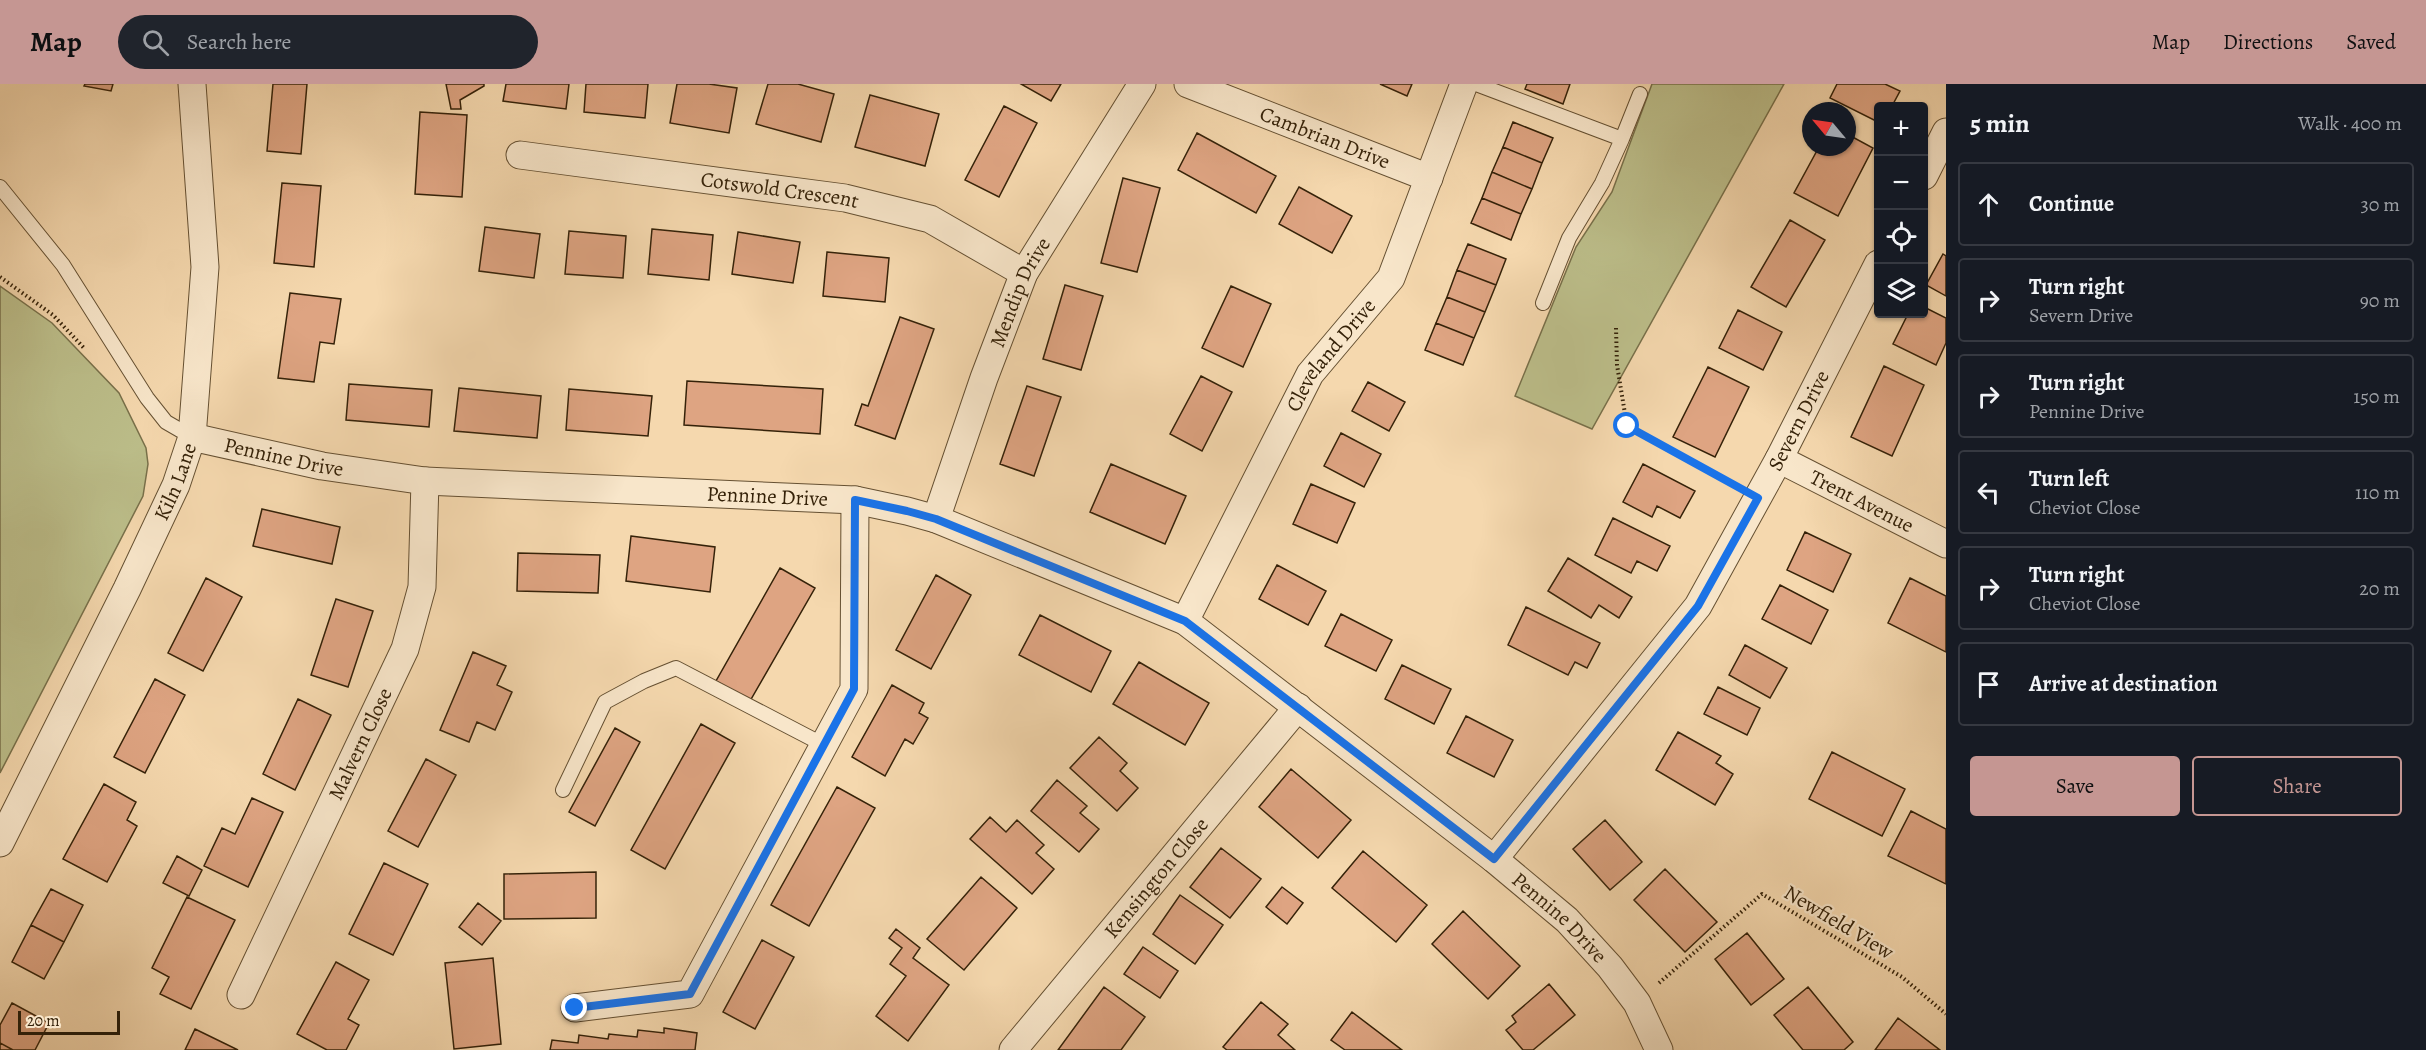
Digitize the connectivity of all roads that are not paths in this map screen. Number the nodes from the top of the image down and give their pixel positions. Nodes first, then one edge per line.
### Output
1 (192, 84) edge
2 (1142, 84) edge
3 (1188, 84) edge
4 (1464, 84) edge
5 (1476, 84) edge
6 (1640, 94) dead end
7 (1946, 132) edge
8 (1622, 139) junction
9 (520, 155) dead end
10 (1928, 166) edge
11 (1429, 178) junction
12 (0, 187) edge
13 (1874, 272) edge
14 (1024, 273) junction
15 (1543, 303) dead end
16 (192, 437) junction
17 (1779, 459) junction
18 (425, 481) junction
19 (855, 500) junction
20 (936, 519) junction
21 (1946, 544) edge
22 (1185, 621) junction
23 (1299, 707) junction
24 (824, 745) junction
25 (563, 790) dead end
26 (0, 843) edge
27 (1494, 859) junction
28 (254, 987) dead end
29 (575, 1008) dead end
30 (1013, 1050) edge
31 (1659, 1050) edge

1 - 16 street, Kiln Lane
2 - 14 street, Mendip Drive
3 - 11 street, Cambrian Drive
4 - 11 street, Cleveland Drive
5 - 8 lane
6 - 8 lane
7 - 10 street
8 - 15 lane
9 - 14 street, Cotswold Crescent
11 - 22 street, Cleveland Drive
12 - 16 lane
13 - 17 street, Severn Drive
14 - 20 street, Mendip Drive
16 - 18 street, Pennine Drive
16 - 26 street, Kiln Lane
17 - 21 street, Trent Avenue
17 - 27 street, Severn Drive
18 - 19 street, Pennine Drive
18 - 28 street, Malvern Close
19 - 20 street, Pennine Drive
19 - 24 street
20 - 22 street, Pennine Drive
22 - 23 street, Pennine Drive
23 - 27 street, Pennine Drive
23 - 30 street, Kensington Close
24 - 25 lane
24 - 29 street
27 - 31 street, Pennine Drive

